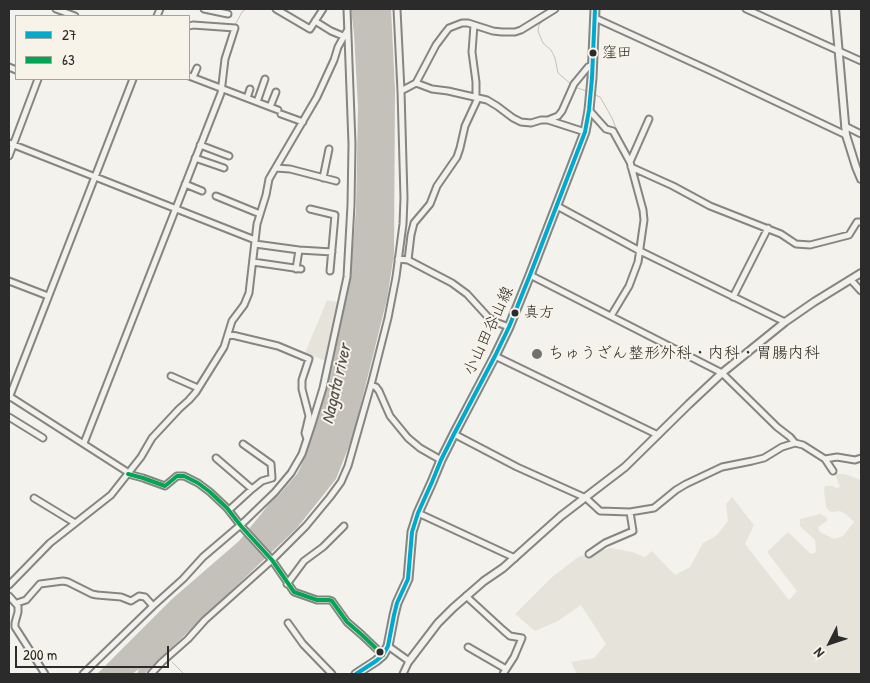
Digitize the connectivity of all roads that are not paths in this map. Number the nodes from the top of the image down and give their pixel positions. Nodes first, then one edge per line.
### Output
1 (56, 9) edge
2 (204, 9) edge
3 (276, 9) edge
4 (323, 9) edge
5 (346, 9) edge
6 (398, 9) edge
7 (555, 9) edge
8 (595, 9) edge
9 (746, 9) edge
10 (835, 9) edge
11 (64, 12) edge
12 (287, 12) edge
13 (228, 14) dead end
14 (595, 18) junction
15 (315, 21) junction
16 (474, 25) junction
17 (190, 26) edge
18 (347, 30) junction
19 (343, 36) junction
20 (839, 51) junction
21 (861, 62) edge
22 (592, 65) junction
23 (197, 68) dead end
24 (191, 77) edge
25 (265, 79) dead end
26 (38, 80) edge
27 (133, 80) edge
28 (416, 83) junction
29 (221, 89) junction
30 (250, 89) dead end
31 (401, 91) junction
32 (276, 92) dead end
33 (247, 98) junction
34 (477, 98) junction
35 (257, 102) junction
36 (270, 107) junction
37 (589, 110) junction
38 (649, 119) dead end
39 (548, 120) junction
40 (303, 122) junction
41 (845, 126) junction
42 (585, 132) junction
43 (861, 134) edge
44 (846, 135) junction
45 (11, 144) edge
46 (200, 145) junction
47 (329, 149) dead end
48 (9, 156) edge
49 (229, 156) dead end
50 (195, 158) junction
51 (631, 164) junction
52 (224, 168) dead end
53 (276, 168) junction
54 (95, 177) junction
55 (323, 178) junction
56 (861, 179) edge
57 (336, 181) dead end
58 (185, 184) junction
59 (202, 190) dead end
60 (216, 196) dead end
61 (556, 206) junction
62 (175, 208) junction
63 (310, 209) dead end
64 (260, 214) junction
65 (861, 222) edge
66 (768, 228) junction
67 (255, 242) junction
68 (299, 250) junction
69 (640, 251) junction
70 (332, 252) junction
71 (398, 259) junction
72 (408, 260) junction
73 (253, 262) junction
74 (330, 271) dead end
75 (861, 273) edge
76 (530, 275) junction
77 (851, 280) junction
78 (9, 281) edge
79 (861, 291) edge
80 (48, 296) junction
81 (733, 297) junction
82 (611, 316) junction
83 (785, 322) junction
84 (509, 327) junction
85 (228, 334) junction
86 (495, 356) junction
87 (722, 373) junction
88 (171, 376) dead end
89 (371, 385) junction
90 (198, 388) junction
91 (9, 396) edge
92 (9, 417) edge
93 (454, 434) junction
94 (658, 436) junction
95 (44, 438) dead end
96 (307, 440) junction
97 (84, 443) junction
98 (795, 443) junction
99 (243, 444) dead end
100 (216, 458) dead end
101 (861, 458) edge
102 (825, 459) junction
103 (441, 460) junction
104 (833, 471) dead end
105 (129, 473) junction
106 (252, 489) junction
107 (34, 498) dead end
108 (586, 498) junction
109 (229, 510) junction
110 (630, 512) junction
111 (418, 513) junction
112 (75, 523) junction
113 (241, 526) junction
114 (344, 526) dead end
115 (588, 554) dead end
116 (514, 558) junction
117 (272, 560) junction
118 (288, 584) junction
119 (9, 585) edge
120 (9, 596) edge
121 (466, 596) junction
122 (17, 603) junction
123 (153, 606) junction
124 (288, 623) dead end
125 (388, 646) junction
126 (468, 647) dead end
127 (383, 655) junction
128 (408, 660) junction
129 (504, 672) edge
130 (45, 674) edge
131 (83, 674) edge
132 (151, 674) edge
133 (332, 674) edge
134 (356, 674) edge
135 (403, 674) edge

1 - 11 street
2 - 13 street
3 - 12 street
4 - 15 street
5 - 18 street
6 - 31 street
7 - 16 street
8 - 14 main road, 小山田谷山線
9 - 20 street
10 - 20 street
12 - 15 street
14 - 22 main road, 小山田谷山線
14 - 44 street
15 - 19 street
16 - 28 street
16 - 34 street
17 - 29 street
18 - 19 street
18 - 96 street
19 - 40 street
20 - 21 street
20 - 41 street
22 - 37 main road, 小山田谷山線
22 - 39 street
23 - 24 street
24 - 29 street
25 - 35 street
26 - 45 street
27 - 54 street
28 - 31 street
28 - 34 street
29 - 33 street
29 - 46 street
30 - 33 street
31 - 71 street
32 - 36 street
33 - 35 street
34 - 39 street
34 - 72 street
35 - 36 street
36 - 40 street
37 - 42 main road, 小山田谷山線
37 - 51 street
38 - 51 street
39 - 42 street
40 - 53 street
41 - 43 street
41 - 44 street
42 - 61 main road, 小山田谷山線
44 - 56 street
45 - 48 street
45 - 54 street
46 - 49 street
46 - 50 street
47 - 55 street
50 - 52 street
50 - 58 street
51 - 66 street
51 - 69 street
53 - 55 street
53 - 64 street
54 - 62 street
54 - 80 street
55 - 57 street
58 - 59 street
58 - 62 street
60 - 64 street
61 - 69 street
61 - 76 main road, 小山田谷山線
62 - 67 street
62 - 97 street
63 - 70 street
64 - 67 street
65 - 66 street
66 - 81 street
67 - 68 street
67 - 73 street
68 - 70 street
68 - 73 street
69 - 81 street
69 - 82 street
70 - 74 street
71 - 72 street
71 - 89 street
72 - 84 street
73 - 85 street
75 - 77 street
76 - 82 street
76 - 84 main road, 小山田谷山線
77 - 79 street
77 - 83 street
78 - 80 street
80 - 91 street
81 - 83 street
82 - 87 street
83 - 87 street
84 - 86 main road, 小山田谷山線
85 - 90 street
85 - 96 street
86 - 93 main road, 小山田谷山線
86 - 94 street
87 - 94 street
87 - 98 street
88 - 90 street
89 - 103 street
89 - 117 street
90 - 105 street
91 - 97 street
92 - 95 street
93 - 103 main road, 小山田谷山線
93 - 108 street
94 - 108 street
96 - 113 street
97 - 105 street
98 - 102 street
98 - 110 street
99 - 106 street
100 - 106 street
101 - 102 street
102 - 104 street
103 - 111 main road, 小山田谷山線
105 - 109 street
105 - 112 street
106 - 109 street
107 - 112 street
108 - 110 street
108 - 116 street
109 - 113 street
110 - 115 street
111 - 116 street
111 - 125 main road, 小山田谷山線
112 - 119 street
113 - 117 street
113 - 123 street
114 - 118 street
116 - 121 street
117 - 118 street
117 - 132 street
118 - 127 street
120 - 122 street
121 - 128 street
121 - 129 street
122 - 123 street
122 - 130 street
123 - 131 street
124 - 133 street
125 - 127 main road, 小山田谷山線
125 - 128 street
126 - 129 street
127 - 134 main road, 小山田谷山線
128 - 135 street

